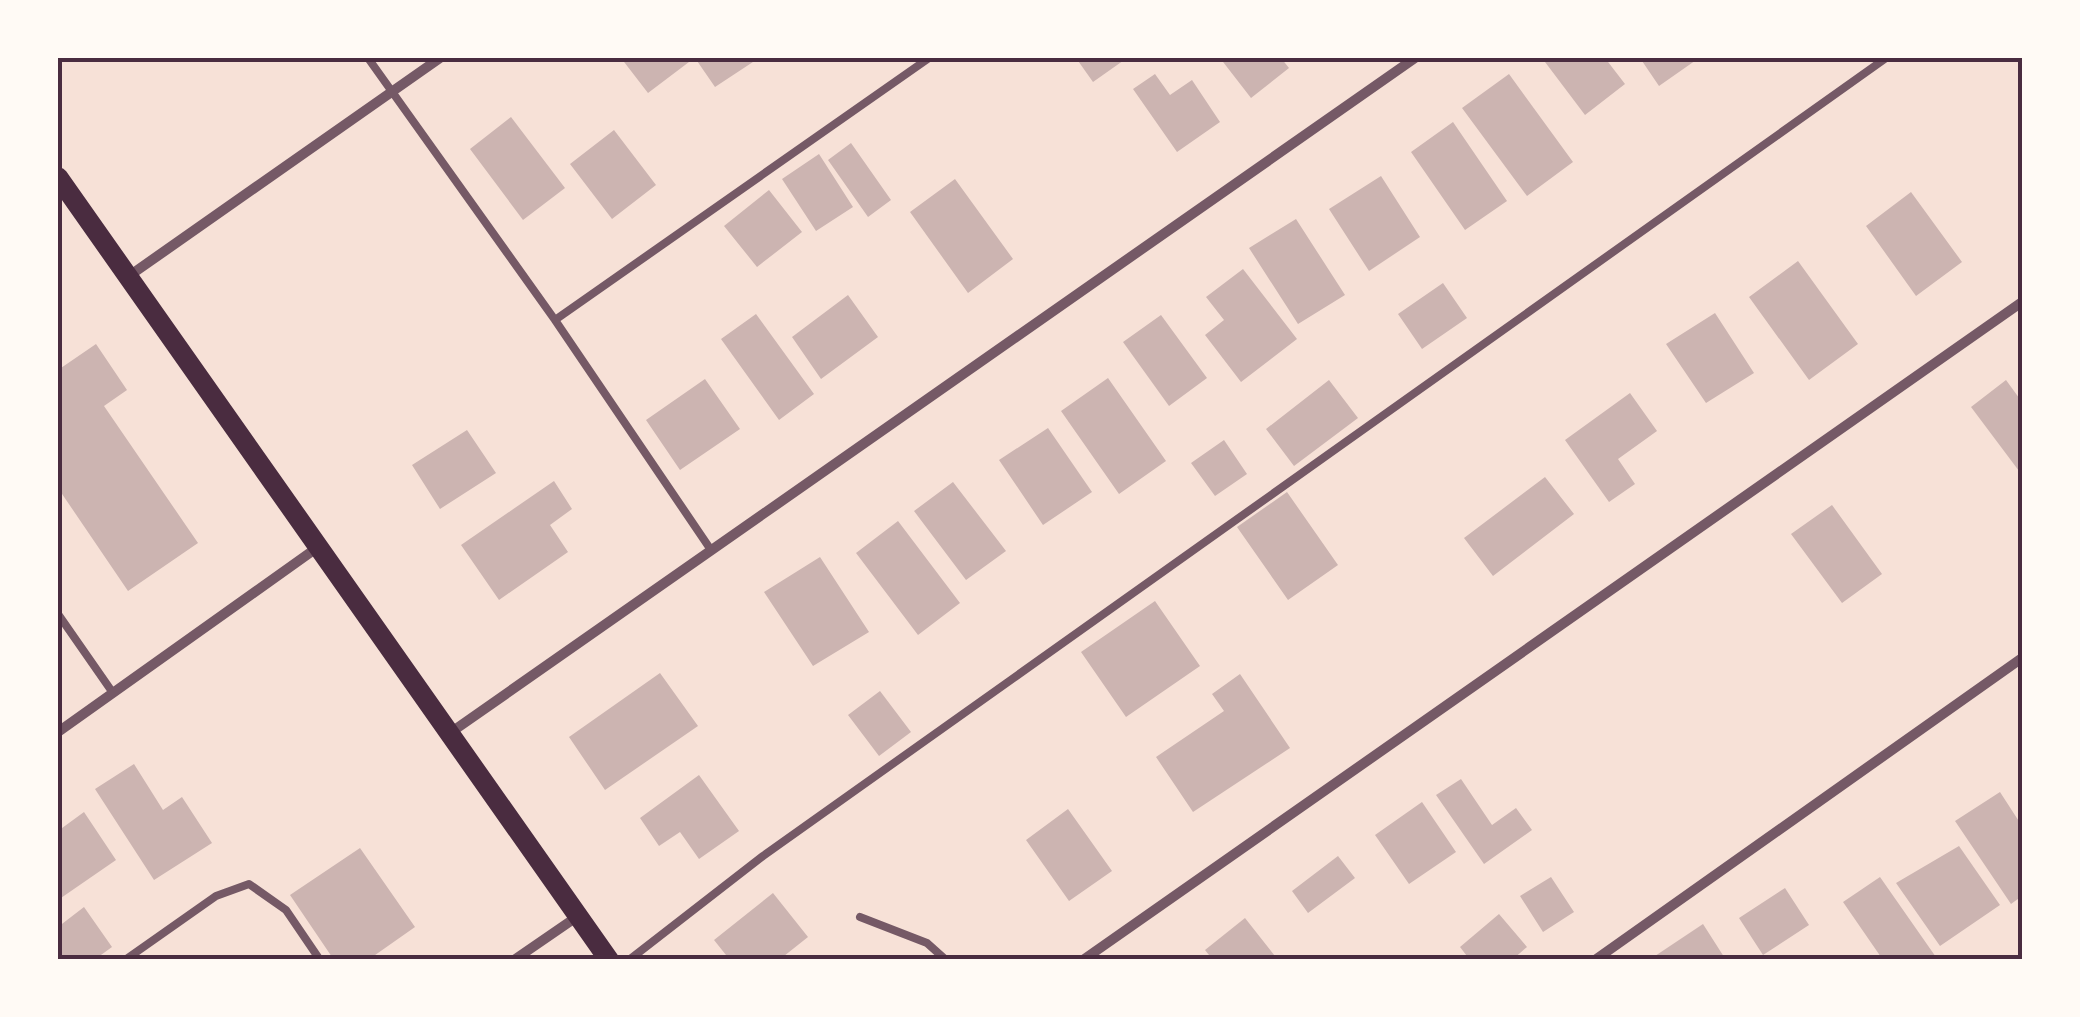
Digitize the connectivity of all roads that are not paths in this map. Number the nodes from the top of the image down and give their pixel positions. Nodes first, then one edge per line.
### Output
1 (368, 58) edge
2 (440, 58) edge
3 (929, 58) edge
4 (1416, 58) edge
5 (1886, 58) edge
6 (392, 91) junction
7 (58, 177) edge
8 (128, 276) junction
9 (2022, 302) edge
10 (554, 320) junction
11 (318, 546) junction
12 (712, 550) junction
13 (58, 614) edge
14 (2022, 658) edge
15 (113, 692) junction
16 (58, 732) edge
17 (450, 733) junction
18 (578, 916) junction
19 (860, 917) dead end
20 (125, 960) edge
21 (320, 960) edge
22 (514, 960) edge
23 (609, 960) edge
24 (628, 960) edge
25 (946, 960) edge
26 (1083, 960) edge
27 (1596, 960) edge

1 - 6 lane
2 - 6 street
3 - 10 lane
4 - 12 street
5 - 24 lane
6 - 8 street
6 - 10 lane
7 - 8 main road
8 - 11 main road
9 - 26 street
10 - 12 lane
11 - 15 street
11 - 17 main road
12 - 17 street
13 - 15 lane
14 - 27 street
15 - 16 street
17 - 18 main road
18 - 22 street
18 - 23 main road
19 - 25 lane
20 - 21 lane

